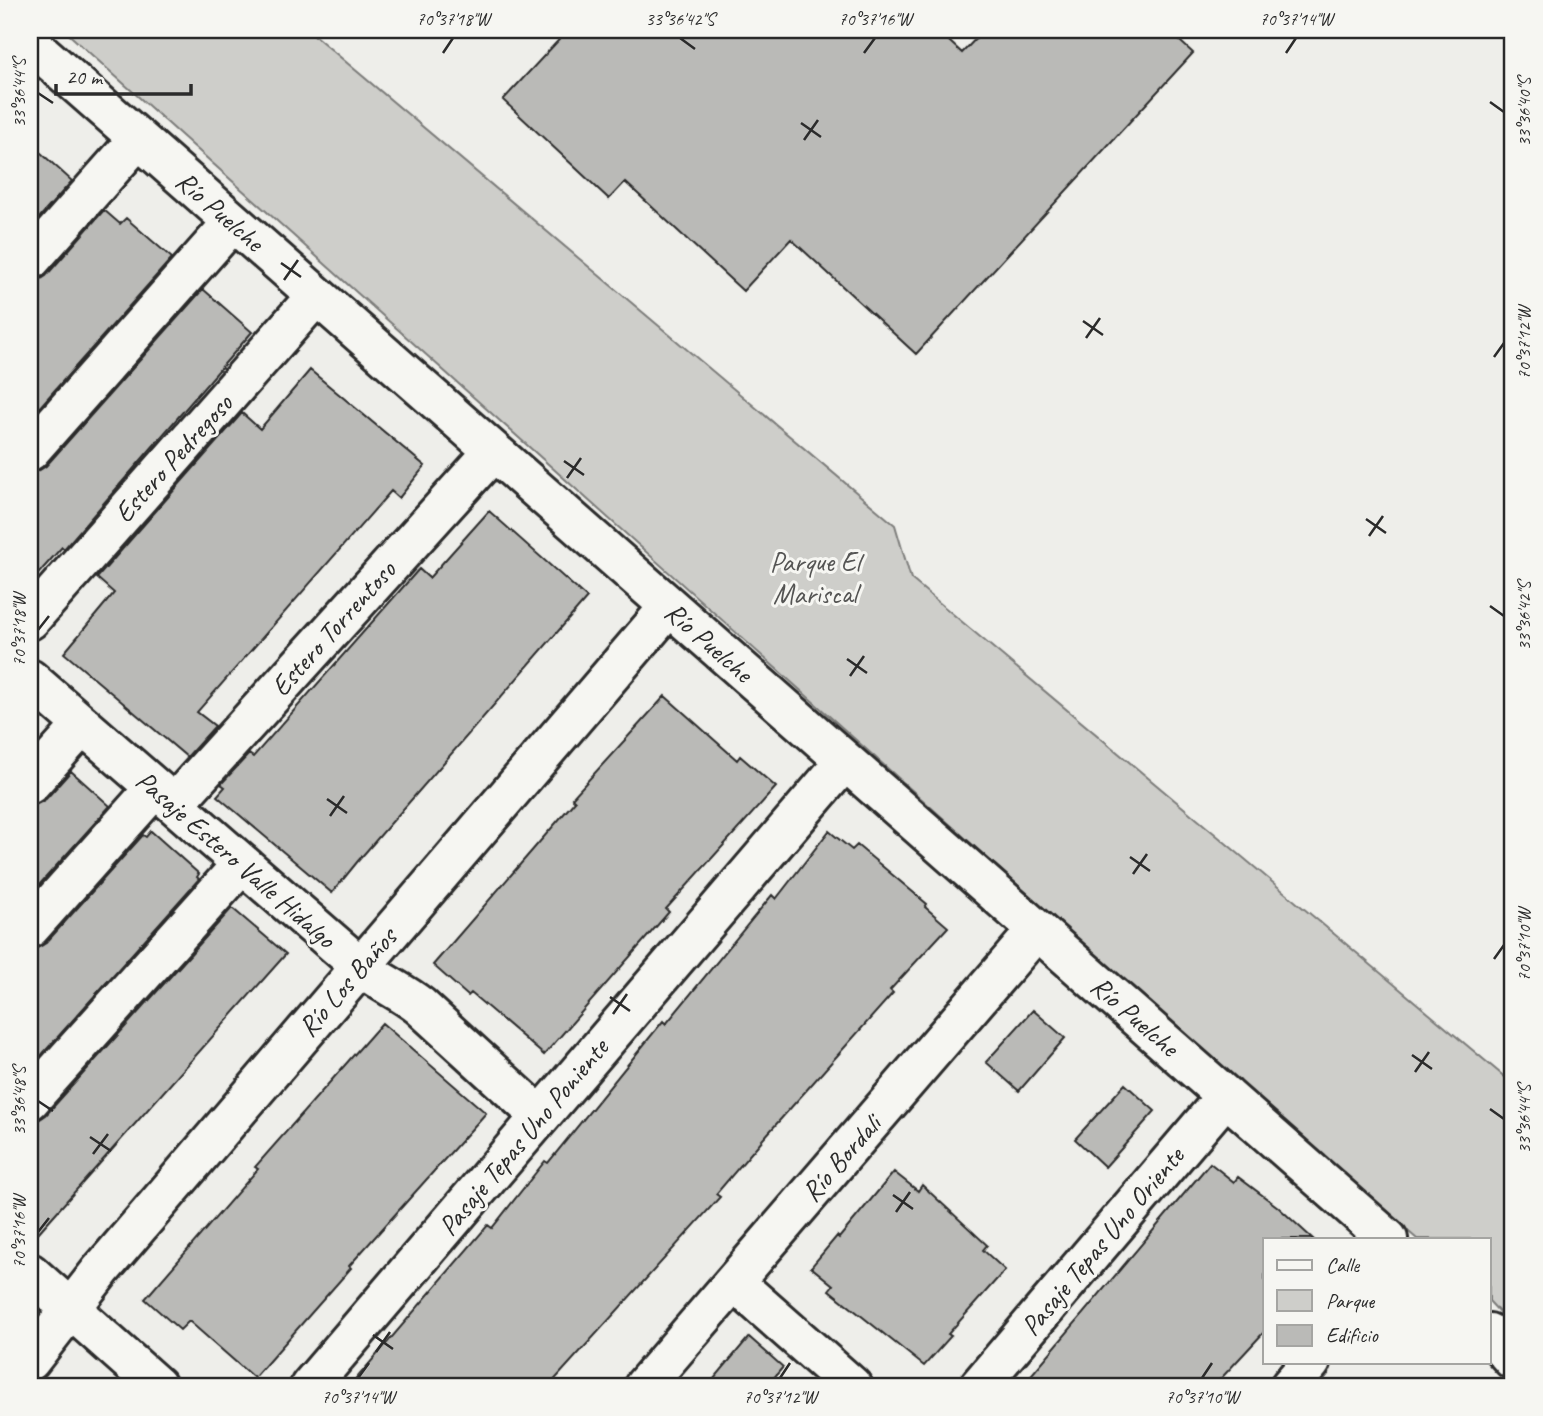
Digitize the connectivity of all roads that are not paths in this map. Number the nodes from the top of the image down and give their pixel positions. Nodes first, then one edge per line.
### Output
1 (36, 61) edge
2 (138, 139) junction
3 (233, 222) junction
4 (30, 261) edge
5 (316, 296) junction
6 (30, 451) edge
7 (493, 452) junction
8 (669, 607) junction
9 (30, 620) edge
10 (30, 679) edge
11 (83, 725) junction
12 (845, 761) junction
13 (30, 784) edge
14 (164, 796) junction
15 (242, 864) junction
16 (30, 928) edge
17 (1037, 930) junction
18 (360, 967) junction
19 (1226, 1096) junction
20 (30, 1100) edge
21 (540, 1116) junction
22 (1387, 1238) edge
23 (30, 1273) edge
24 (734, 1282) junction
25 (69, 1308) junction
26 (1490, 1335) edge
27 (1513, 1360) edge
28 (30, 1361) edge
29 (1309, 1364) edge
30 (158, 1386) edge
31 (310, 1386) edge
32 (644, 1386) edge
33 (852, 1386) edge
34 (979, 1386) edge
35 (1290, 1386) edge

1 - 2 street, Río Puelche
2 - 3 street, Río Puelche
2 - 4 street
3 - 5 street, Río Puelche
3 - 6 street
5 - 7 street, Río Puelche
5 - 9 street, Estero Pedregoso
7 - 8 street, Río Puelche
7 - 14 street, Estero Torrentoso
8 - 12 street, Río Puelche
8 - 18 street, Río Los Baños
10 - 11 street, Pasaje Estero Valle Hidalgo
11 - 13 street
11 - 14 street, Pasaje Estero Valle Hidalgo
12 - 17 street, Río Puelche
12 - 21 street, Pasaje Tepas Uno Poniente
14 - 15 street, Pasaje Estero Valle Hidalgo
14 - 16 street, Estero Torrentoso
15 - 18 street, Pasaje Estero Valle Hidalgo
15 - 20 street
17 - 19 street, Río Puelche
17 - 24 street, Río Bordali
18 - 21 street, Pasaje Estero Valle Hidalgo
18 - 25 street, Río Los Baños
19 - 22 street, Río Puelche
19 - 34 street, Pasaje Tepas Uno Oriente
21 - 31 street, Pasaje Tepas Uno Poniente
23 - 25 street
24 - 32 street, Río Bordali
24 - 33 street
25 - 28 street, Río Los Baños
25 - 30 street
26 - 27 street
29 - 35 street

